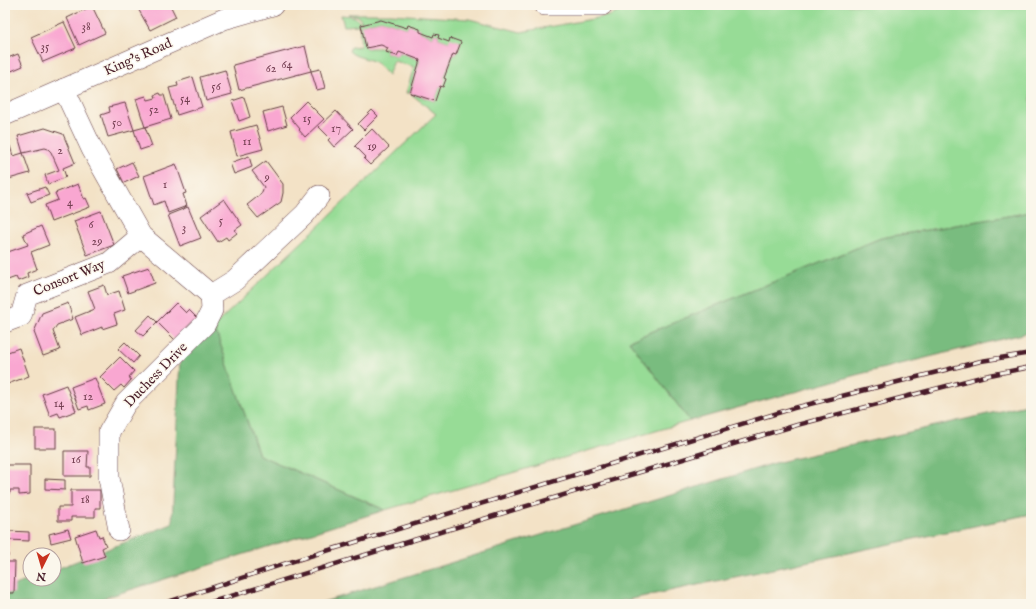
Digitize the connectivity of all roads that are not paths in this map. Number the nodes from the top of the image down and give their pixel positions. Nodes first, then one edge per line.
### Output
1 (273, 5) edge
2 (545, 5) edge
3 (602, 5) edge
4 (221, 12) edge
5 (64, 89) junction
6 (5, 115) edge
7 (319, 196) dead end
8 (141, 236) junction
9 (211, 295) junction
10 (5, 322) edge
11 (119, 530) dead end

1 - 4 street, King's Road
2 - 3 street
4 - 5 street, King's Road
5 - 6 street, King's Road
5 - 8 street
7 - 9 street
8 - 9 street
8 - 10 street, Consort Way
9 - 11 street, Duchess Drive

